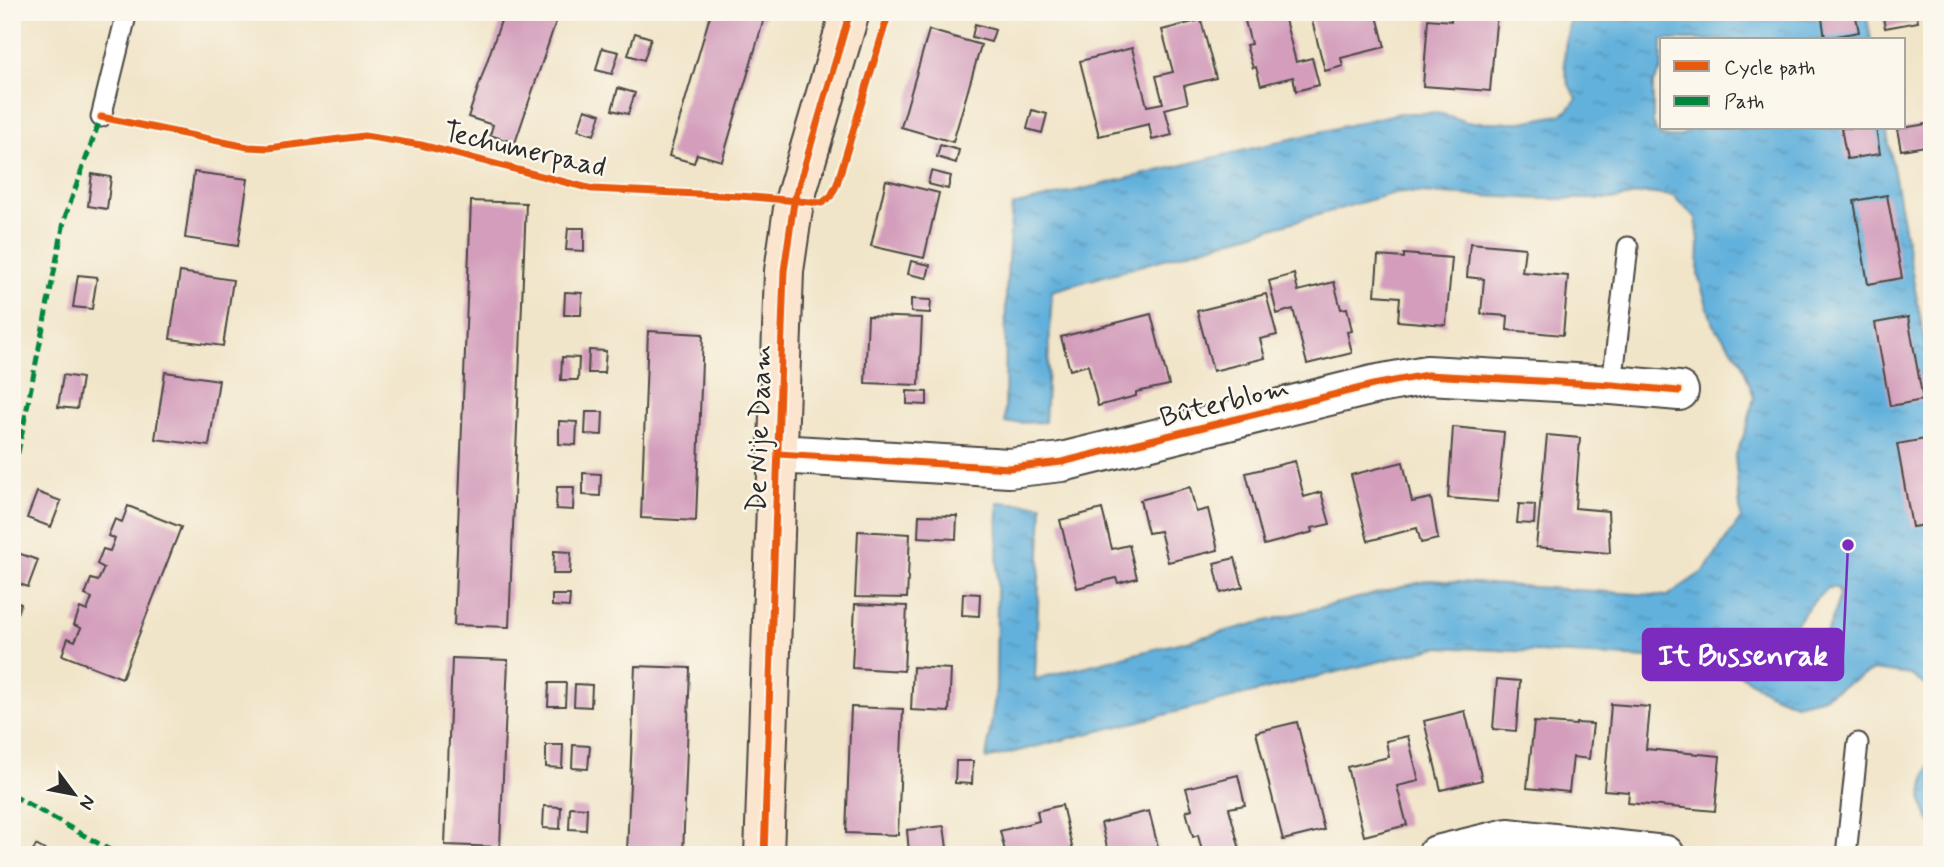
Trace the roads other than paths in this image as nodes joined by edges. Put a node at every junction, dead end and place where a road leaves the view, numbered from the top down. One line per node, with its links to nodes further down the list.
1 (127, 12): 3 (lane)
2 (850, 12): 7 (street, De Nije Daam)
3 (101, 117)
4 (1628, 247): 5 (lane)
5 (1612, 384): 6 (street, Bûterblom); 7 (street, Bûterblom)
6 (1679, 391)
7 (778, 454): 9 (street, De Nije Daam)
8 (1858, 743): 12 (lane)
9 (764, 855)
10 (1437, 855): 11 (street)
11 (1665, 855)
12 (1846, 855)

